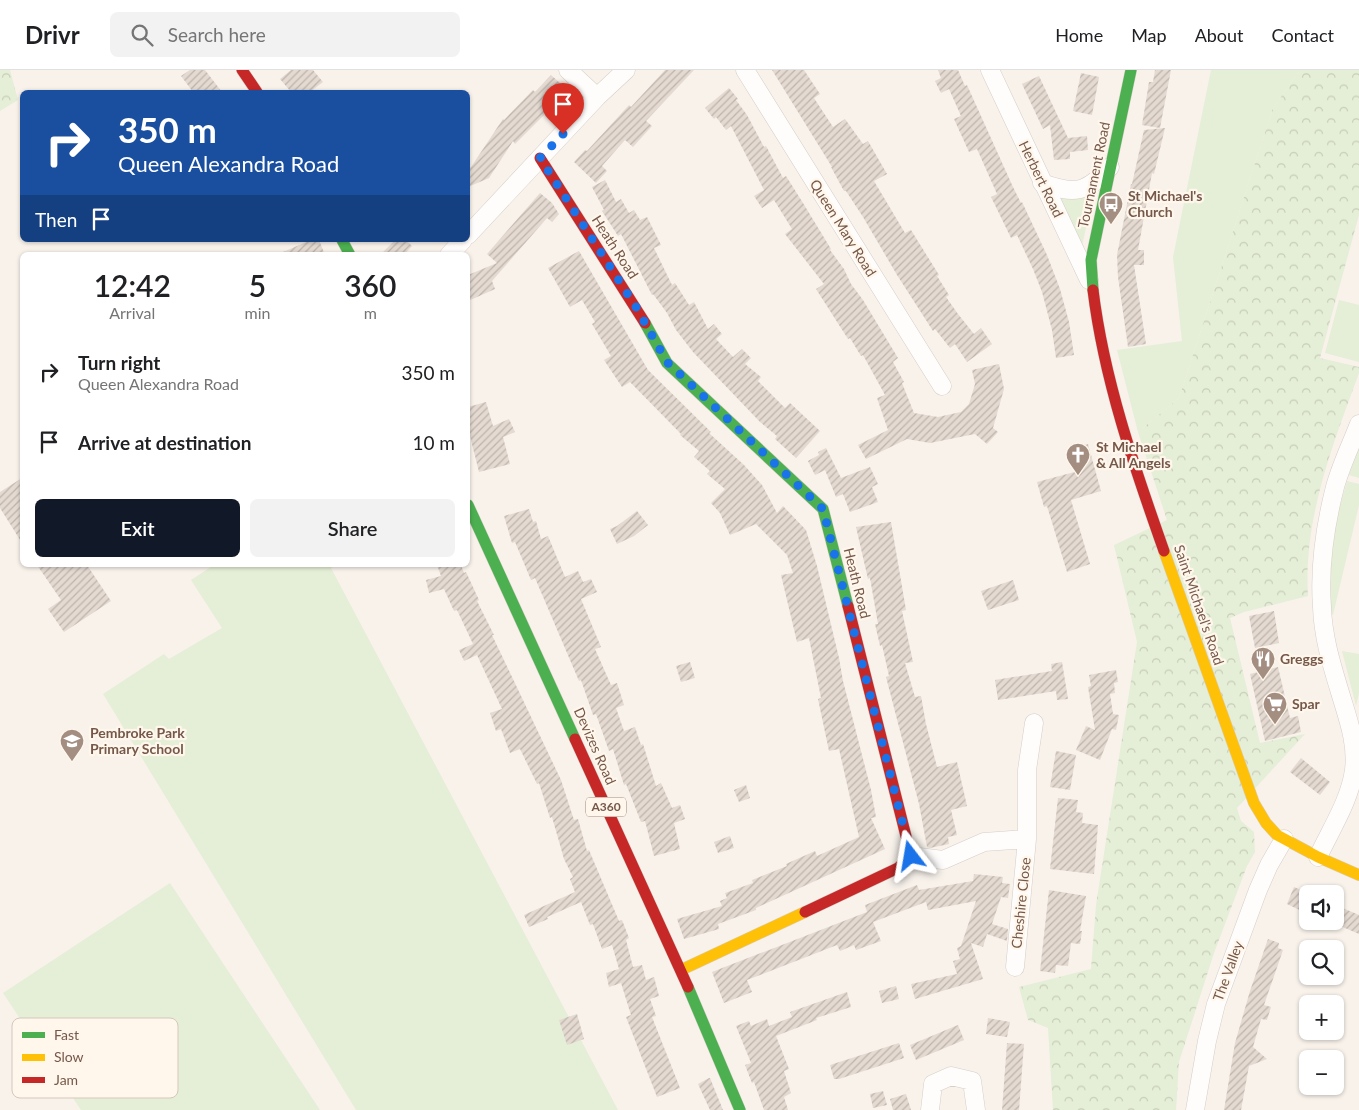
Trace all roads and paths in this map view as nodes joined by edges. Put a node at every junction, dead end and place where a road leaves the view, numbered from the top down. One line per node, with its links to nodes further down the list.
1 (242, 70): 7 (street)
2 (568, 70): 8 (street)
3 (626, 70): 8 (street)
4 (745, 70): 16 (street, Queen Mary Road)
5 (990, 70): 11 (street, Herbert Road)
6 (1131, 70): 10 (street, Tournament Road)
7 (256, 90)
8 (597, 97): 9 (street)
9 (540, 158): 12 (street); 22 (street, Heath Road)
10 (1110, 167): 11 (street); 15 (street, Tournament Road)
11 (1042, 183): 15 (street, Herbert Road)
12 (470, 233)
13 (461, 242): 14 (street)
14 (452, 252)
15 (1092, 287): 21 (street, Saint Michael's Road)
16 (942, 386)
17 (1359, 424): 23 (street)
18 (470, 509): 26 (street, Devizes Road / A360)
19 (1034, 723): 20 (street, Cheshire Close)
20 (1027, 839): 22 (street, Cheshire Close); 25 (street, Cheshire Close)
21 (1284, 839): 23 (street, Saint Michael's Road); 30 (street, The Valley)
22 (911, 856): 26 (street)
23 (1318, 857): 24 (street, Saint Michael's Road)
24 (1359, 875)
25 (1015, 967)
26 (681, 970): 27 (street, Devizes Road / A360)
27 (740, 1110)
28 (930, 1110): 29 (street)
29 (976, 1110)
30 (1195, 1110)

